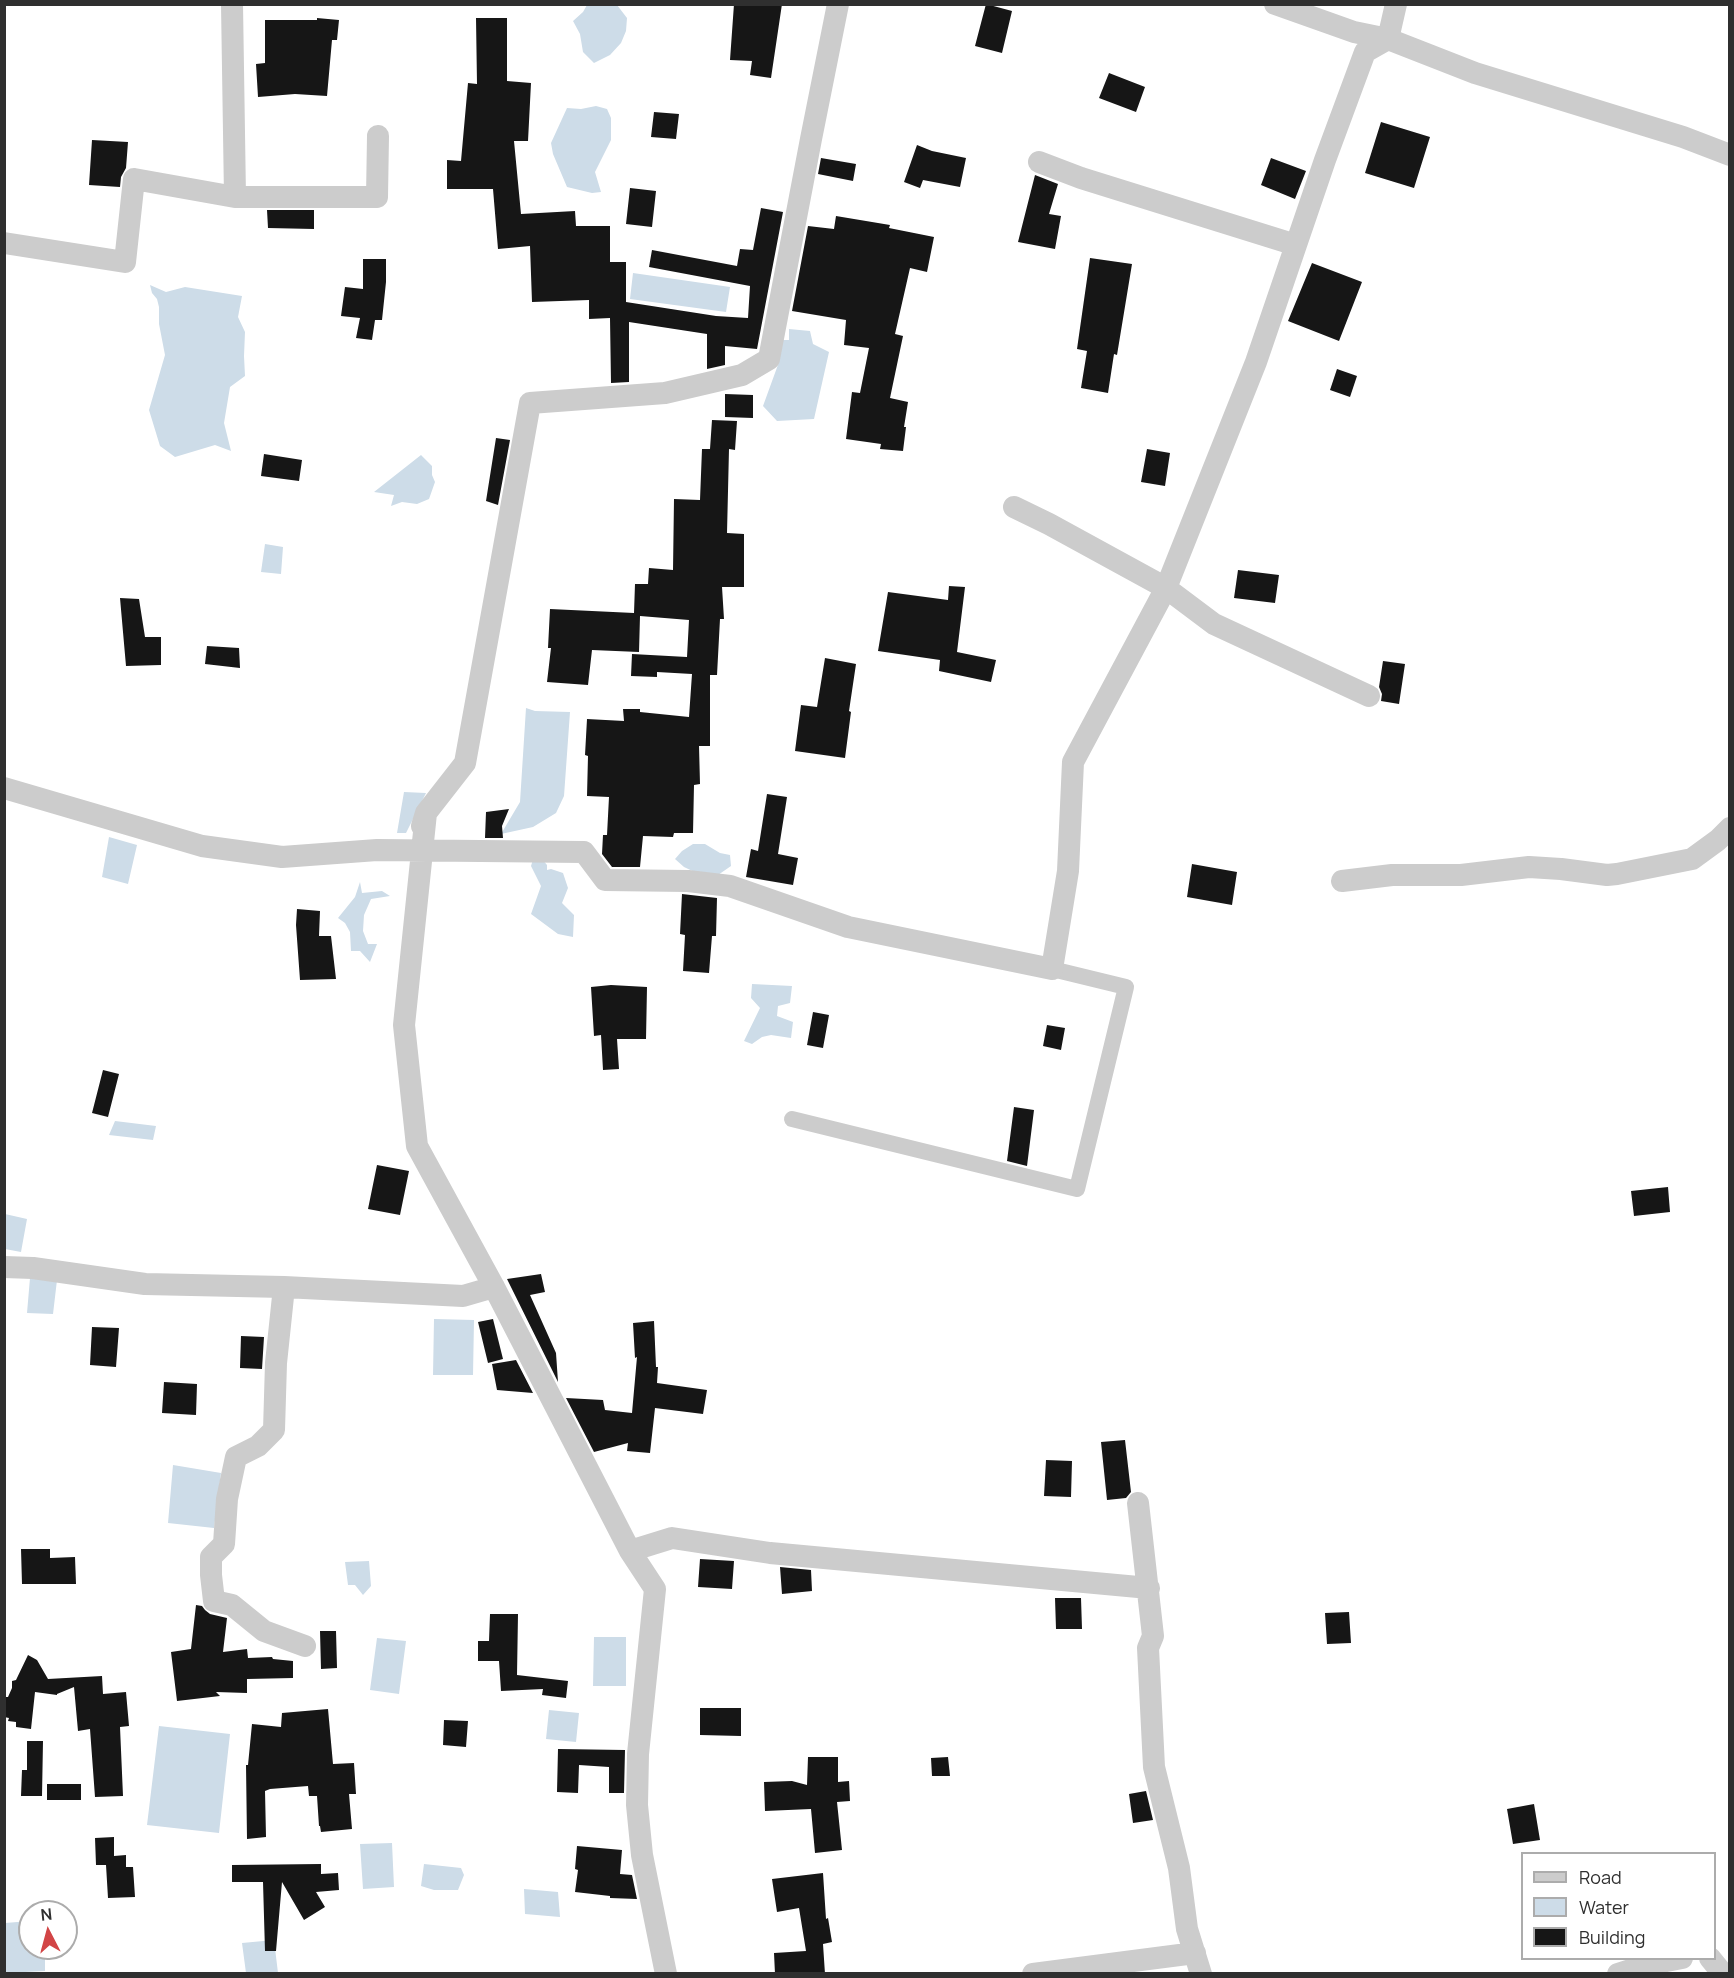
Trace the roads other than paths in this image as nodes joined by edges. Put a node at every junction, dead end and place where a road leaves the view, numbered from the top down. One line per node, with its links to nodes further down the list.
1 (232, 4): 9 (street)
2 (838, 4): 17 (street)
3 (1275, 4): 5 (street)
4 (1396, 4): 5 (street)
5 (1388, 39): 7 (street); 11 (street)
6 (378, 136): 9 (street)
7 (1730, 155)
8 (1039, 162): 11 (street)
9 (235, 197): 10 (street)
10 (4, 243)
11 (1296, 245): 13 (street)
12 (1014, 507): 13 (street)
13 (1166, 588): 14 (street); 19 (street)
14 (1369, 696)
15 (4, 788): 17 (street)
16 (1730, 828): 18 (street)
17 (418, 851): 19 (street); 23 (street)
18 (1342, 881)
19 (1052, 969): 20 (street)
20 (792, 1119)
21 (4, 1267): 22 (street)
22 (284, 1287): 23 (street); 27 (street)
23 (494, 1287): 25 (street)
24 (1138, 1503): 26 (street)
25 (630, 1551): 26 (street); 31 (street)
26 (1149, 1588): 30 (street)
27 (305, 1646)
28 (1676, 1960): 33 (street)
29 (1711, 1960): 34 (street)
30 (1198, 1964): 32 (street)
31 (666, 1974)
32 (1033, 1974)
33 (1618, 1974)
34 (1723, 1974)

